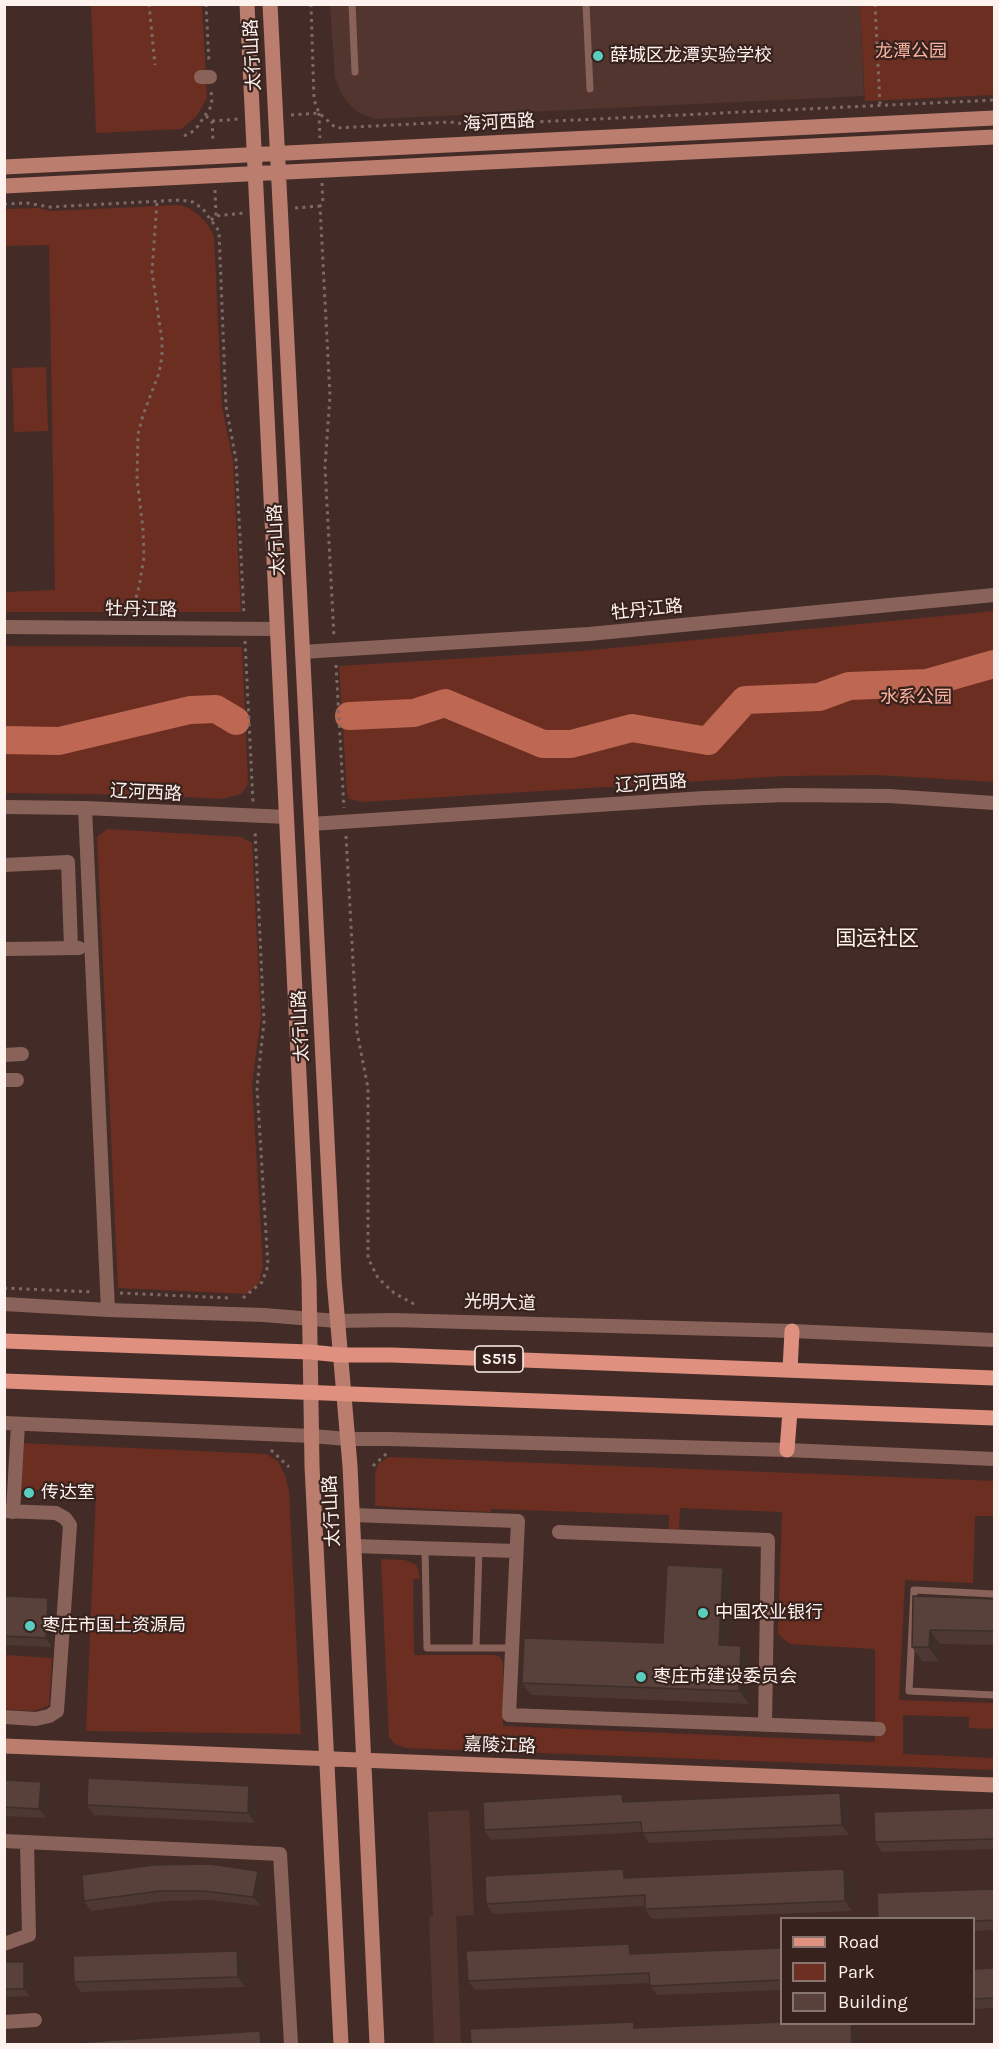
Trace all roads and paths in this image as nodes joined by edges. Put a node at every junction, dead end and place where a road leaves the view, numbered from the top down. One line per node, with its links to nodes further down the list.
1 (149, 4): 9 (path)
2 (206, 4): 14 (path)
3 (247, 4): 20 (main road, 太行山路)
4 (270, 4): 19 (main road, 太行山路)
5 (311, 4): 13 (path)
6 (352, 4): 10 (lane)
7 (586, 4): 11 (lane)
8 (875, 4): 13 (path)
9 (155, 65)
10 (355, 72)
11 (590, 89)
12 (994, 100): 13 (path)
13 (880, 105)
14 (206, 116): 16 (path); 17 (path)
15 (994, 117): 19 (main road, 海河西路)
16 (212, 121)
17 (184, 136)
18 (994, 137): 22 (main road)
19 (278, 153): 20 (main road, 海河西路); 22 (main road, 太行山路)
20 (254, 154): 21 (main road, 海河西路); 23 (main road, 太行山路)
21 (4, 167)
22 (279, 172): 23 (main road); 36 (main road, 太行山路)
23 (255, 174): 24 (main road); 34 (main road, 太行山路)
24 (4, 186)
25 (157, 201): 27 (path); 29 (path); 31 (path)
26 (323, 203): 35 (path)
27 (4, 204)
28 (216, 216): 29 (path)
29 (211, 220): 33 (path)
30 (994, 595): 35 (street, 牡丹江路)
31 (132, 612)
32 (4, 627): 33 (street, 牡丹江路)
33 (245, 629): 34 (street, 牡丹江路); 40 (path)
34 (277, 629): 41 (main road, 太行山路)
35 (335, 650): 36 (street, 牡丹江路); 42 (path)
36 (302, 652): 43 (main road, 太行山路)
37 (994, 803): 42 (street, 辽河西路)
38 (4, 807): 39 (street, 辽河西路)
39 (85, 808): 40 (street, 辽河西路); 46 (street)
40 (254, 816): 41 (street, 辽河西路); 52 (path)
41 (286, 818): 56 (main road, 太行山路)
42 (345, 821): 43 (street, 辽河西路); 53 (path)
43 (311, 824): 57 (main road, 太行山路)
44 (4, 865): 45 (street)
45 (71, 948): 46 (street); 47 (street)
46 (90, 948): 55 (street)
47 (4, 950)
48 (22, 1054): 49 (street)
49 (4, 1055)
50 (4, 1288): 51 (path)
51 (96, 1292)
52 (119, 1293)
53 (394, 1293)
54 (4, 1304): 55 (street, 光明大道 / S515)
55 (108, 1310): 56 (street, 光明大道 / S515)
56 (310, 1318): 57 (street, 光明大道 / S515); 61 (main road, 太行山路)
57 (337, 1321): 58 (street, 光明大道 / S515); 62 (main road, 太行山路)
58 (792, 1331): 59 (street, 光明大道 / S515); 63 (main road)
59 (994, 1340)
60 (4, 1341): 61 (main road, S515)
61 (310, 1352): 62 (main road, S515); 66 (main road, 太行山路)
62 (340, 1355): 63 (main road, S515); 67 (main road, 太行山路)
63 (790, 1370): 64 (main road, S515)
64 (994, 1378)
65 (4, 1381): 66 (main road)
66 (311, 1394): 67 (main road); 71 (main road, 太行山路)
67 (343, 1395): 68 (main road); 72 (main road, 太行山路)
68 (790, 1411): 69 (main road); 74 (main road)
69 (994, 1418)
70 (11, 1424): 71 (street); 79 (street)
71 (312, 1436): 72 (street); 94 (main road, 太行山路)
72 (347, 1439): 74 (street); 80 (main road, 太行山路)
73 (273, 1450): 78 (path)
74 (787, 1450): 76 (street)
75 (388, 1452): 77 (path)
76 (994, 1459)
77 (373, 1466)
78 (289, 1467)
79 (9, 1511): 90 (street)
80 (352, 1515): 82 (main road, 太行山路); 85 (street)
81 (559, 1532): 91 (street)
82 (353, 1546): 83 (street); 95 (main road, 太行山路)
83 (425, 1548): 84 (street); 88 (lane)
84 (479, 1550): 85 (street); 88 (lane)
85 (516, 1551): 87 (street)
86 (994, 1594): 89 (lane)
87 (516, 1643): 88 (lane); 91 (street)
88 (476, 1648)
89 (994, 1695)
90 (4, 1717)
91 (765, 1725): 92 (street)
92 (879, 1729)
93 (4, 1746): 94 (main road, 嘉陵江路)
94 (327, 1758): 95 (main road, 嘉陵江路); 103 (main road, 太行山路)
95 (363, 1760): 96 (main road, 嘉陵江路); 104 (main road, 太行山路)
96 (994, 1785)
97 (4, 1842): 98 (street)
98 (27, 1843): 99 (street); 102 (street)
99 (4, 1944)
100 (35, 2020): 101 (street)
101 (4, 2022)
102 (291, 2044)
103 (340, 2044)
104 (377, 2044)

